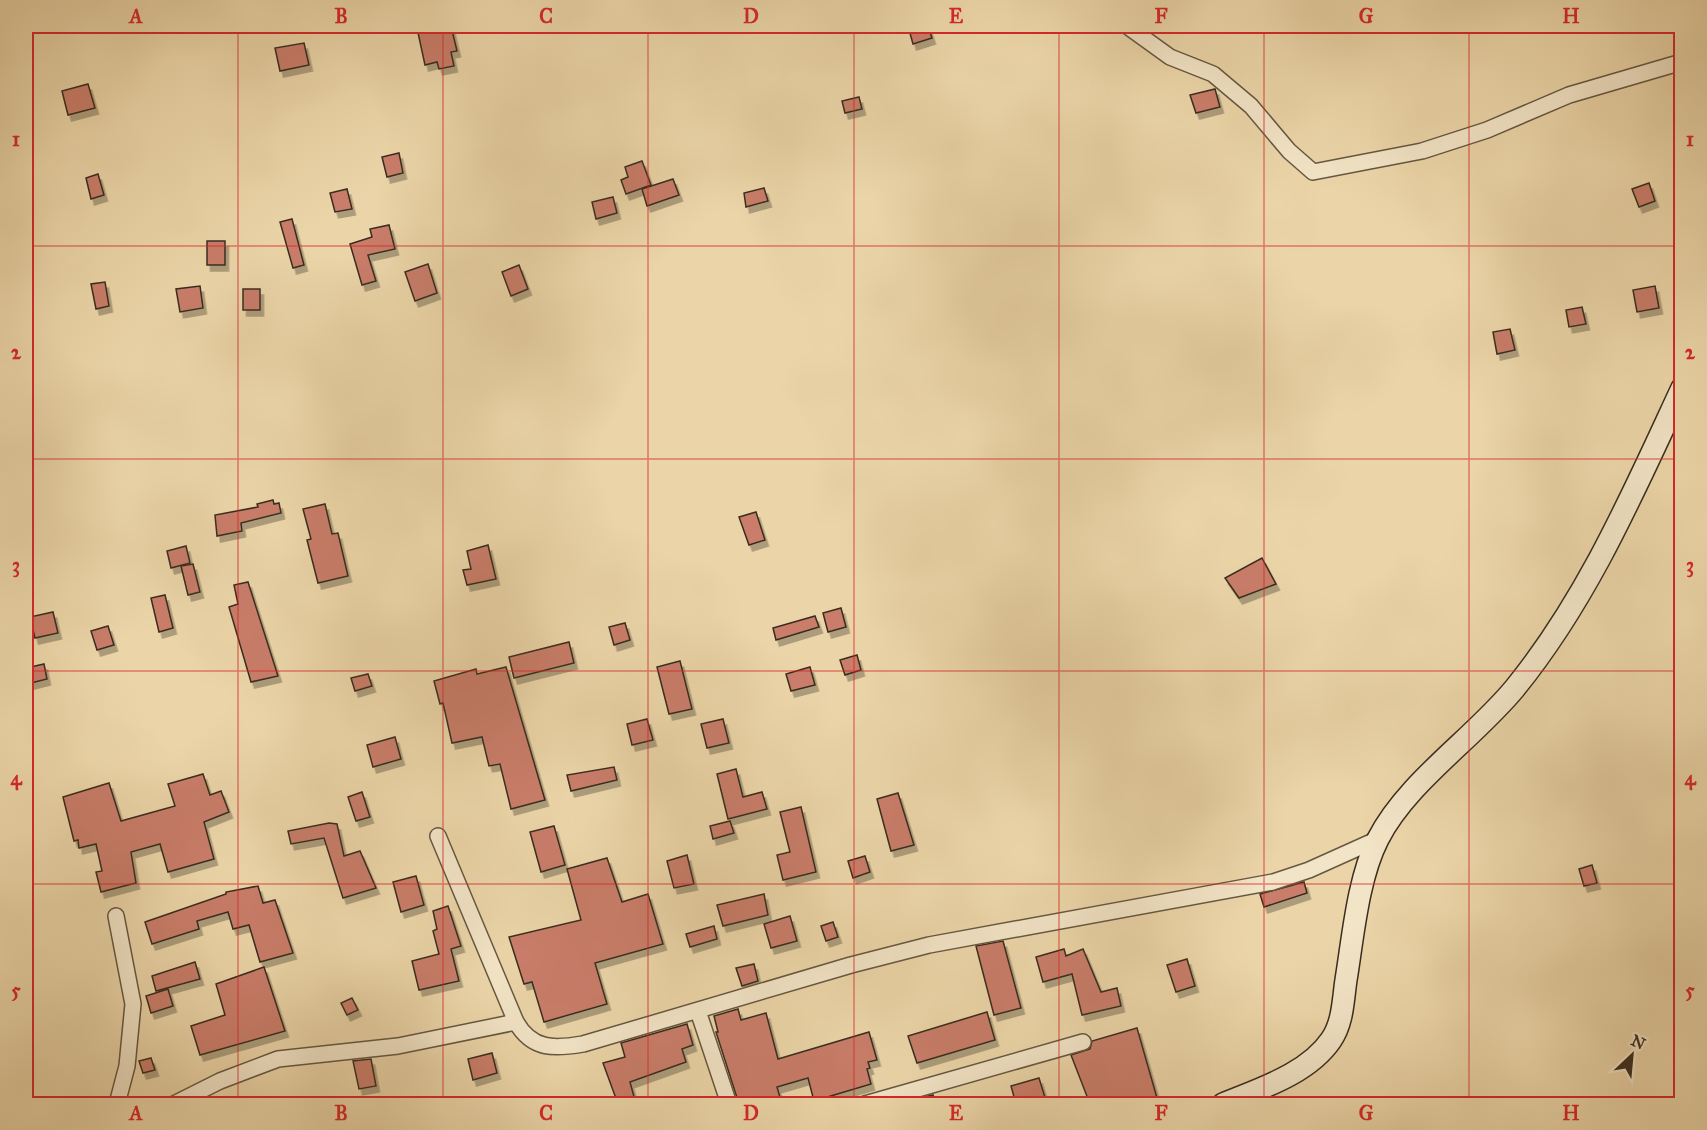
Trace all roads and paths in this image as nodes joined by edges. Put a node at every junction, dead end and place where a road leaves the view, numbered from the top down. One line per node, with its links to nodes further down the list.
1 (1127, 26): 2 (street)
2 (1682, 62)
3 (1682, 388): 5 (street)
4 (438, 836): 8 (street)
5 (1378, 839): 7 (street); 14 (street)
6 (116, 916): 10 (street)
7 (698, 1011): 8 (street); 12 (street)
8 (516, 1022): 11 (street)
9 (1083, 1042): 13 (street)
10 (117, 1104)
11 (174, 1104)
12 (729, 1104)
13 (865, 1104)
14 (1223, 1104)

